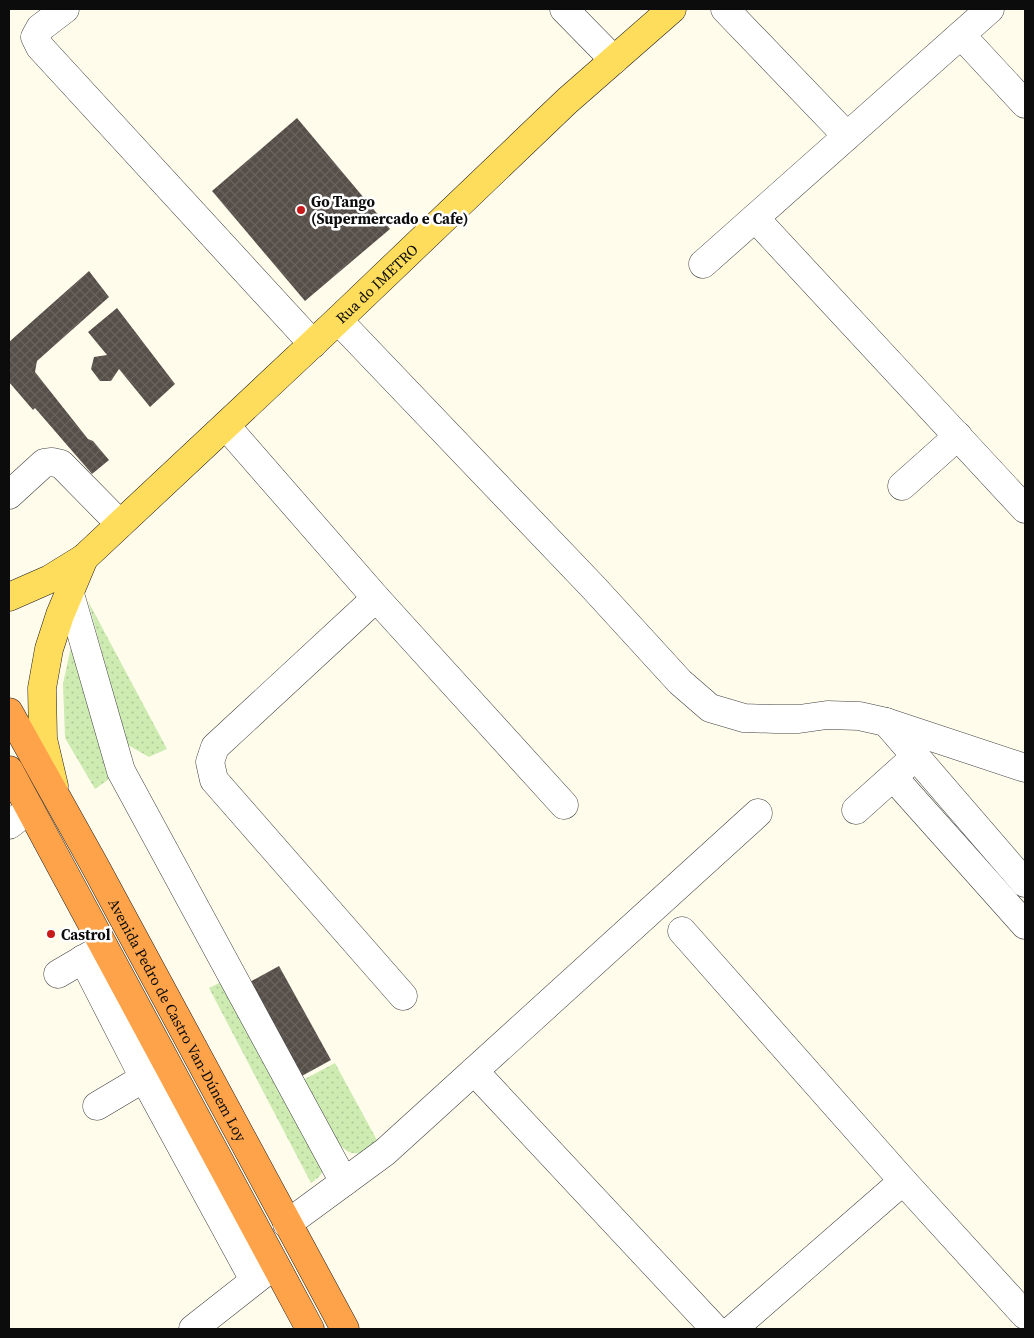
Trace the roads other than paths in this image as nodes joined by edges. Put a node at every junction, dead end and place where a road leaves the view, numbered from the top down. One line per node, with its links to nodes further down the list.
1 (65, 9): 13 (street)
2 (564, 9): 7 (street)
3 (672, 9): 7 (main road, Rua do IMETRO)
4 (725, 9): 9 (street)
5 (990, 9): 6 (street)
6 (961, 35): 8 (street); 9 (street)
7 (614, 60): 12 (main road, Rua do IMETRO)
8 (1025, 104)
9 (847, 136): 10 (street)
10 (755, 218): 11 (street); 15 (street)
11 (703, 264)
12 (338, 320): 13 (main road, Rua do IMETRO); 25 (street)
13 (312, 344): 14 (main road, Rua do IMETRO)
14 (226, 426): 19 (main road, Rua do IMETRO); 23 (street)
15 (958, 436): 16 (street); 18 (street)
16 (902, 486)
17 (9, 495): 19 (street)
18 (1025, 509)
19 (113, 531): 20 (main road, Rua do IMETRO)
20 (84, 558): 21 (main road); 22 (main road, Rua do IMETRO)
21 (70, 594): 30 (main road); 45 (street)
22 (9, 597)
23 (376, 598): 31 (street); 40 (street)
24 (9, 712): 30 (highway, Avenida Pedro de Castro Van-Dúnem Loy)
25 (886, 722): 26 (street); 27 (street)
26 (916, 756): 29 (street); 35 (street)
27 (1025, 768)
28 (9, 770): 34 (highway, Avenida Pedro de Castro Van-Dúnem Loy)
29 (893, 777): 32 (street); 36 (street)
30 (58, 801): 46 (highway, Avenida Pedro de Castro Van-Dúnem Loy)
31 (564, 805)
32 (856, 810)
33 (758, 812): 41 (street)
34 (19, 817): 38 (highway, Avenida Pedro de Castro Van-Dúnem Loy)
35 (1025, 883)
36 (1025, 926)
37 (682, 931): 44 (street)
38 (94, 953): 39 (street); 42 (street); 47 (highway, Avenida Pedro de Castro Van-Dúnem Loy)
39 (58, 974)
40 (403, 996)
41 (474, 1071): 45 (street); 52 (street)
42 (144, 1078): 43 (street); 47 (street)
43 (97, 1106)
44 (903, 1181): 48 (street); 53 (street)
45 (344, 1182): 46 (street)
46 (287, 1224): 51 (highway, Avenida Pedro de Castro Van-Dúnem Loy)
47 (265, 1272): 49 (street); 50 (highway, Avenida Pedro de Castro Van-Dúnem Loy)
48 (1025, 1315)
49 (192, 1329)
50 (310, 1329)
51 (345, 1329)
52 (715, 1329)
53 (733, 1329)

